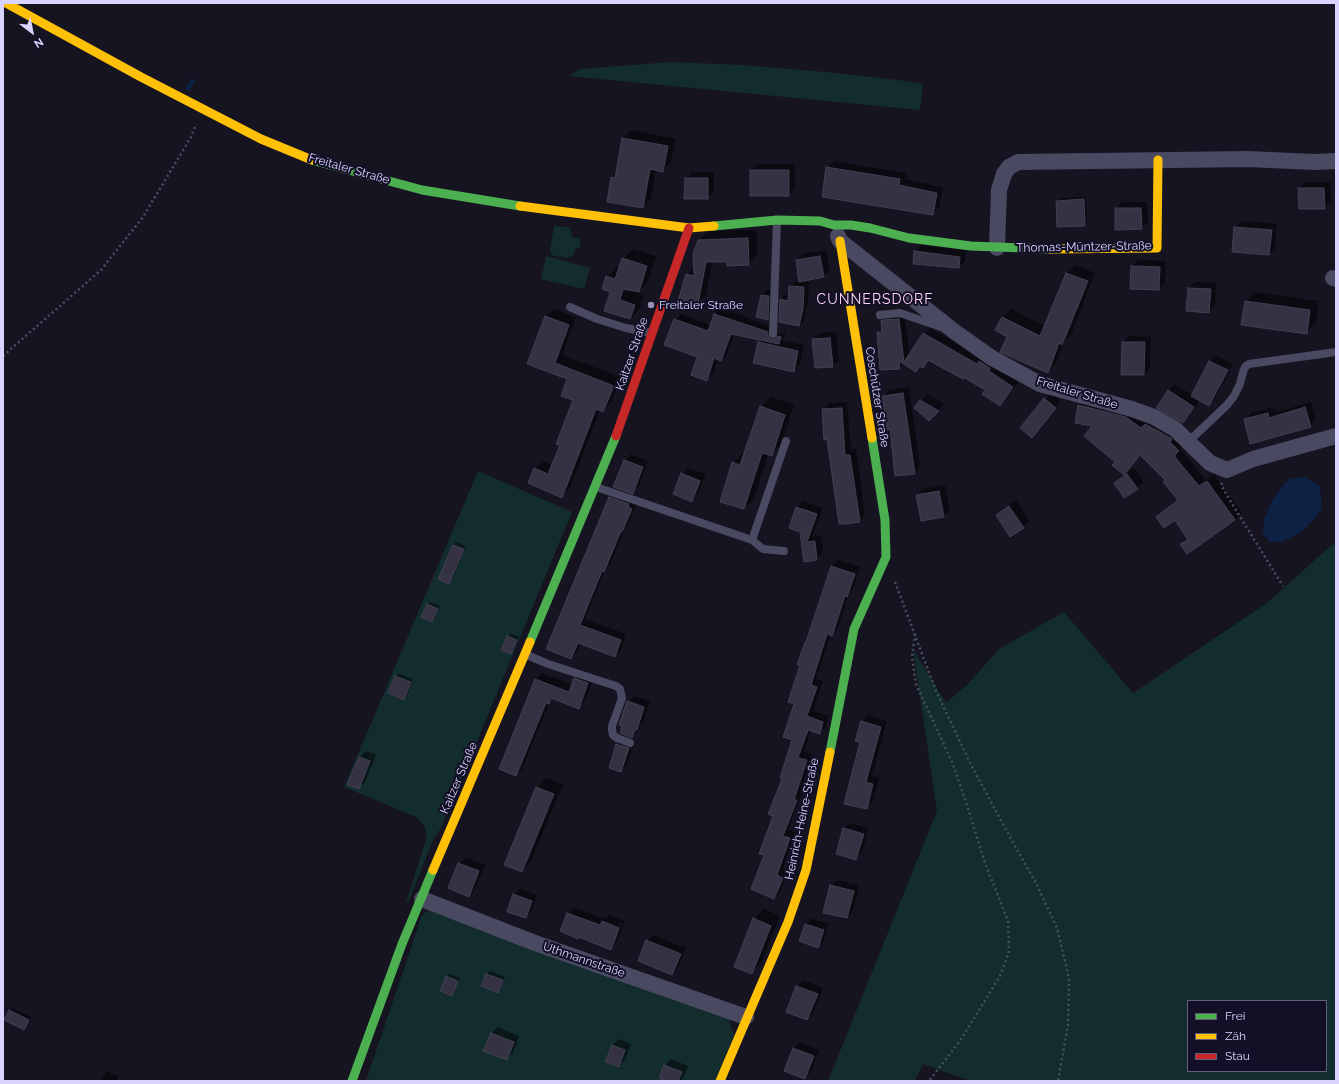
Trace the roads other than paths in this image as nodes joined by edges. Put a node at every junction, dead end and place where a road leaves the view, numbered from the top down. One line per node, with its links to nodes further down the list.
1 (6, 3): 6 (street, Freitaler Straße)
2 (1158, 160): 3 (street); 8 (street); 8 (street, Thomas-Müntzer-Straße)
3 (1336, 161)
4 (777, 220): 5 (street, Freitaler Straße); 6 (street, Freitaler Straße); 13 (lane)
5 (834, 225): 7 (street); 8 (street, Thomas-Müntzer-Straße)
6 (689, 228): 12 (street, Kaitzer Straße)
7 (840, 241): 11 (street, Freitaler Straße); 21 (street, Coschützer Straße)
8 (997, 248)
9 (570, 308): 12 (lane)
10 (880, 315): 11 (lane)
11 (955, 332): 17 (street, Freitaler Straße)
12 (652, 333): 18 (street, Kaitzer Straße)
13 (773, 334)
14 (1336, 352): 17 (lane)
15 (1336, 436): 17 (street, Freitaler Straße)
16 (786, 441): 19 (lane)
17 (1189, 441)
18 (595, 487): 19 (lane); 22 (street, Kaitzer Straße)
19 (752, 540): 20 (lane)
20 (784, 551)
21 (886, 557): 25 (street, Heinrich-Heine-Straße)
22 (524, 654): 23 (lane); 24 (street, Kaitzer Straße)
23 (630, 743)
24 (422, 900): 25 (street, Uthmannstraße); 26 (street, Kaitzer Straße)
25 (746, 1017): 27 (street, Heinrich-Heine-Straße)
26 (352, 1081)
27 (720, 1081)

